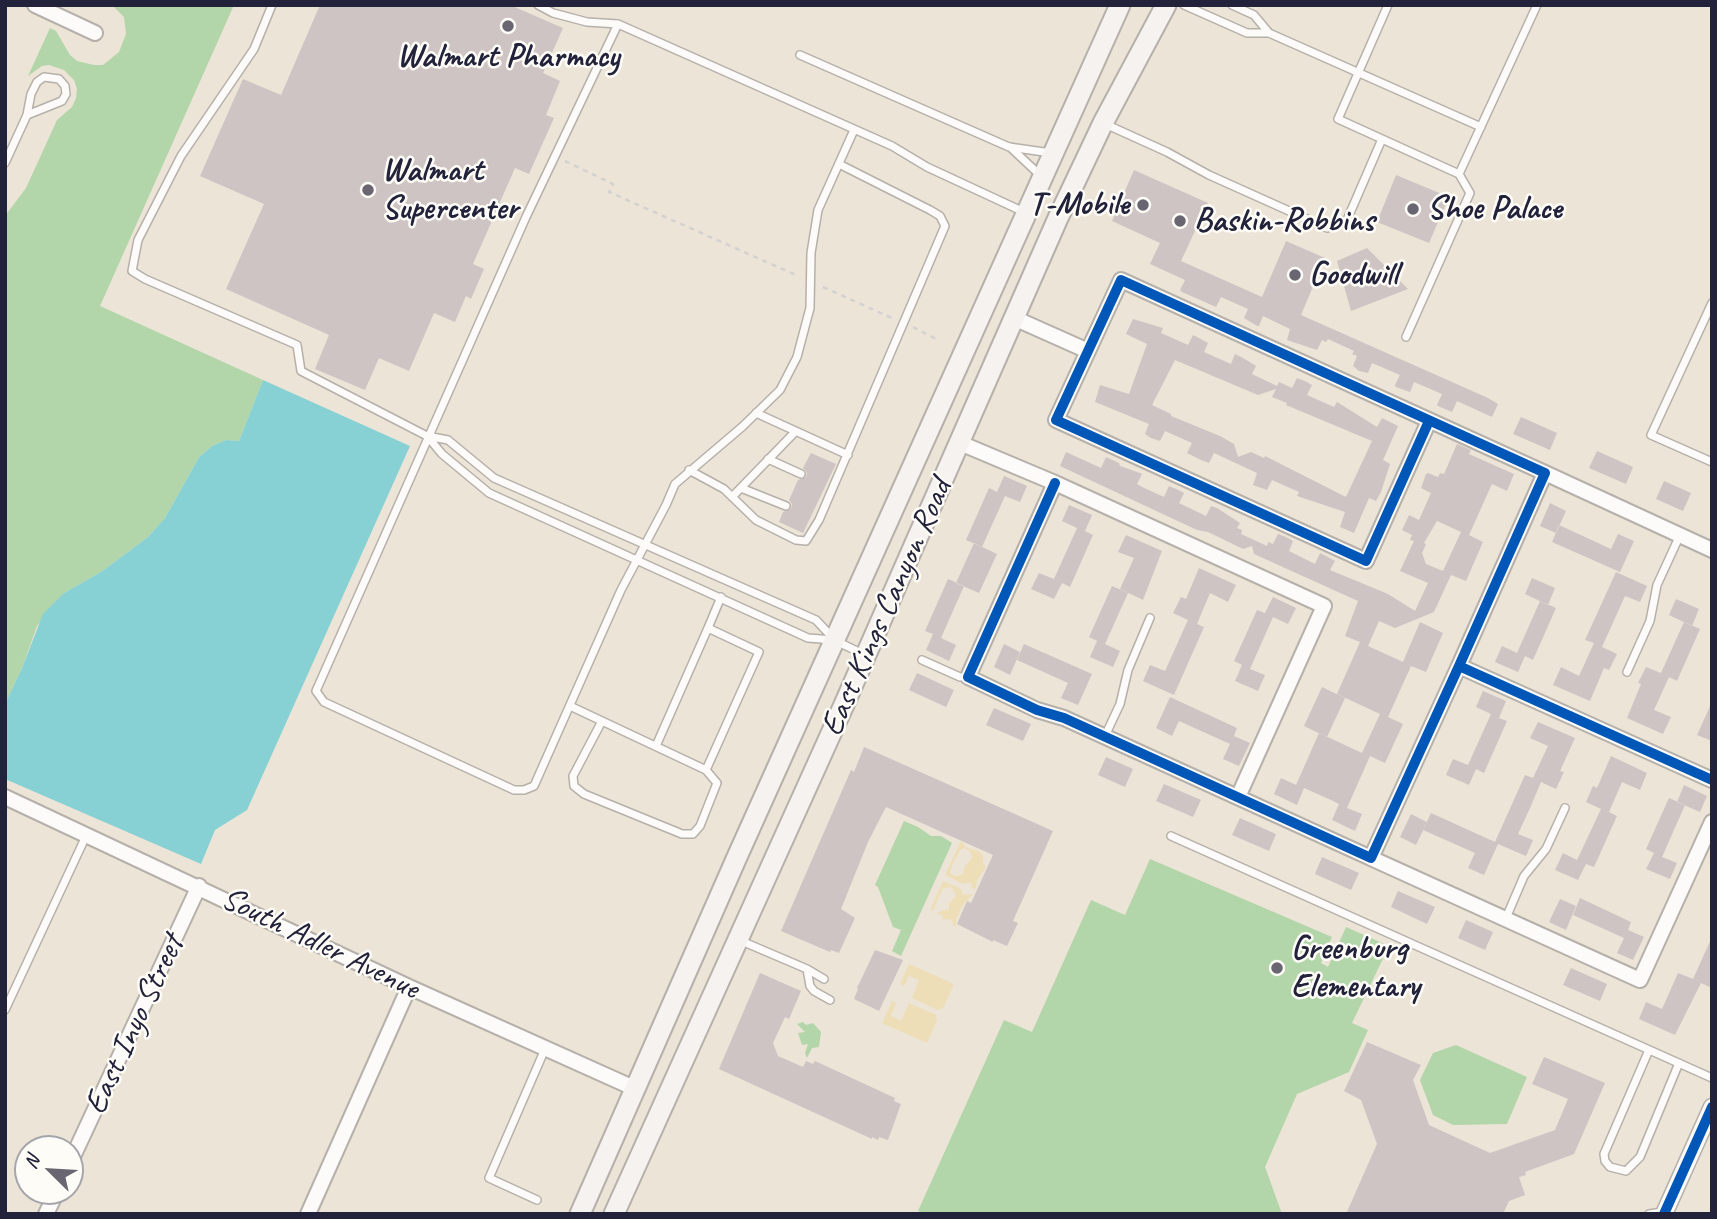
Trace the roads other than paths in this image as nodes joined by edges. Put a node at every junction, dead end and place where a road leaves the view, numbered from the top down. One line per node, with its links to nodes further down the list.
1 (35, 5): 11 (street)
2 (272, 5): 34 (lane)
3 (538, 5): 10 (lane)
4 (1120, 5): 21 (main road, East Kings Canyon Road)
5 (1166, 5): 16 (main road, East Kings Canyon Road)
6 (1184, 5): 12 (lane)
7 (1232, 5): 12 (lane)
8 (1388, 5): 14 (lane)
9 (1537, 5): 17 (lane)
10 (618, 24): 18 (lane); 34 (lane)
11 (94, 33)
12 (1269, 33): 14 (lane)
13 (800, 55): 20 (lane)
14 (1358, 72): 17 (lane); 19 (lane)
15 (27, 115): 15 (lane); 22 (lane)
16 (1103, 123): 19 (lane); 28 (main road, East Kings Canyon Road)
17 (1481, 127): 24 (lane)
18 (854, 130): 23 (lane); 26 (lane)
19 (1382, 139): 24 (lane)
20 (1009, 146): 21 (lane); 25 (lane)
21 (1055, 153): 25 (main road, East Kings Canyon Road)
22 (5, 163)
23 (839, 163): 31 (lane); 36 (lane)
24 (1459, 174): 29 (lane)
25 (1044, 178): 26 (main road, East Kings Canyon Road)
26 (1028, 214): 53 (main road, East Kings Canyon Road)
27 (1712, 303): 38 (lane)
28 (1014, 318): 30 (street); 35 (main road, East Kings Canyon Road)
29 (1406, 337)
30 (1088, 351): 32 (street); 32 (street)
31 (756, 413): 33 (lane); 39 (lane)
32 (1429, 421): 40 (street)
33 (794, 432): 36 (lane); 37 (lane)
34 (427, 436): 47 (lane); 49 (lane); 59 (lane)
35 (960, 443): 42 (street); 54 (main road, East Kings Canyon Road)
36 (848, 455): 44 (lane)
37 (768, 459): 41 (lane); 43 (lane)
38 (1712, 462)
39 (689, 470): 44 (lane); 47 (lane)
40 (1545, 473): 46 (street); 56 (street)
41 (801, 474)
42 (1055, 483): 58 (street); 66 (street)
43 (741, 488): 44 (lane); 45 (lane)
44 (732, 497)
45 (786, 506)
46 (1680, 535): 48 (street); 57 (lane)
47 (644, 544): 49 (lane); 53 (lane)
48 (1712, 550)
49 (636, 559): 50 (lane); 59 (lane)
50 (721, 597): 52 (lane); 53 (lane)
51 (1150, 618): 61 (lane)
52 (708, 628): 62 (lane); 63 (lane)
53 (834, 640): 54 (lane); 84 (main road, East Kings Canyon Road)
54 (866, 655): 74 (main road, East Kings Canyon Road)
55 (922, 660): 58 (lane)
56 (1458, 666): 64 (street); 71 (street)
57 (1627, 672)
58 (968, 677): 61 (street)
59 (570, 706): 60 (lane)
60 (603, 721): 62 (lane); 63 (lane)
61 (1105, 736): 66 (street)
62 (656, 746): 63 (lane)
63 (706, 770)
64 (1712, 780)
65 (5, 797): 69 (street, South Adler Avenue)
66 (1238, 797): 71 (street)
67 (1565, 808): 73 (lane)
68 (1712, 822): 73 (street)
69 (87, 834): 72 (street, South Adler Avenue); 79 (lane)
70 (1171, 836): 81 (lane)
71 (1371, 858): 73 (street)
72 (200, 886): 77 (street, South Adler Avenue); 86 (street, East Inyo Street)
73 (1506, 918)
74 (738, 939): 75 (lane); 91 (main road, East Kings Canyon Road)
75 (807, 969): 76 (lane); 78 (lane)
76 (824, 979)
77 (410, 987): 80 (street, South Adler Avenue); 89 (street)
78 (830, 1000)
79 (5, 1010)
80 (545, 1049): 84 (street, South Adler Avenue); 87 (lane)
81 (1649, 1050): 82 (lane); 82 (lane)
82 (1679, 1063): 83 (lane)
83 (1712, 1078)
84 (636, 1089): 90 (main road, East Kings Canyon Road)
85 (1712, 1107): 88 (street)
86 (83, 1135)
87 (537, 1200)
88 (1659, 1213)
89 (308, 1214)
90 (580, 1214)
91 (614, 1214)

